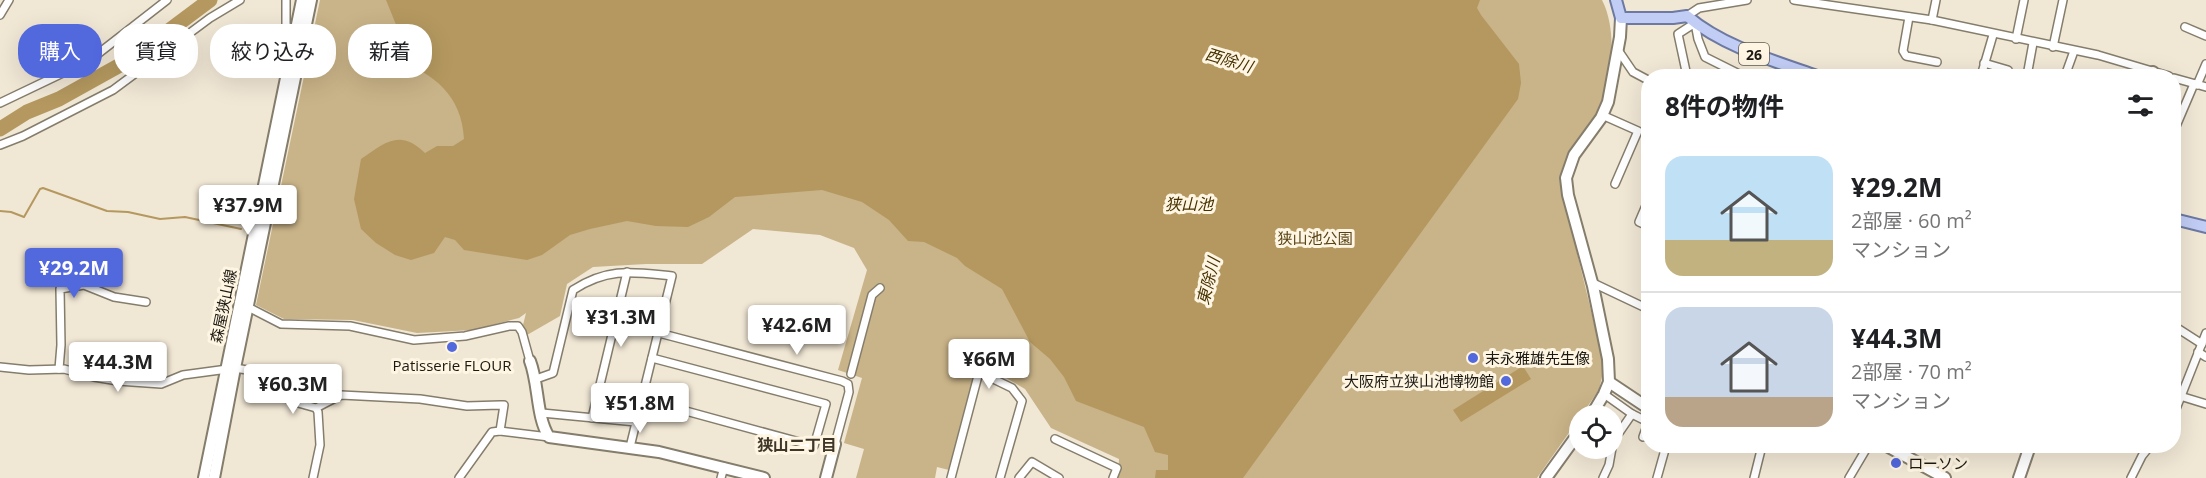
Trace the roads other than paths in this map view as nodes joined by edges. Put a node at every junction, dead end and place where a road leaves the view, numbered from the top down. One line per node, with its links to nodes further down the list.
1 (9, 0): 13 (street)
2 (167, 0): 44 (street)
3 (240, 0): 47 (street)
4 (286, 0): 18 (street)
5 (302, 0): 19 (main road, 森屋狭山線)
6 (311, 0): 56 (main road, 森屋狭山線)
7 (1616, 0): 15 (main road)
8 (1747, 0): 16 (street)
9 (1794, 0): 14 (street)
10 (1936, 0): 17 (street)
11 (2024, 0): 23 (street)
12 (2063, 0): 25 (street)
13 (0, 15)
14 (1909, 17): 17 (street); 28 (street)
15 (1621, 18): 16 (main road); 26 (main road)
16 (1691, 19): 31 (street); 32 (street); 33 (main road, 26)
17 (1932, 20): 21 (street)
18 (286, 24)
19 (297, 24)
20 (2185, 27): 22 (street)
21 (1993, 35): 23 (street); 29 (street)
22 (2206, 36)
23 (2016, 39): 24 (street)
24 (2033, 43): 25 (street); 36 (street)
25 (2053, 46): 27 (street)
26 (1618, 50): 39 (street); 45 (main road)
27 (2074, 51): 37 (street); 38 (street)
28 (1937, 62)
29 (1984, 63): 34 (street); 35 (street)
30 (2206, 64): 42 (street)
31 (1686, 69)
32 (1729, 69)
33 (1785, 69)
34 (1983, 69)
35 (2008, 69)
36 (2028, 69)
37 (2068, 69)
38 (2135, 69)
39 (1641, 76)
40 (287, 78): 66 (main road, 森屋狭山線)
41 (2181, 80): 42 (street)
42 (2195, 84): 43 (street); 46 (street)
43 (2206, 87)
44 (0, 103)
45 (1602, 115): 48 (street); 52 (main road)
46 (2181, 116)
47 (0, 145)
48 (1615, 184)
49 (2181, 221): 50 (main road)
50 (2206, 227)
51 (627, 272): 58 (street); 69 (street); 81 (street)
52 (1591, 282): 55 (street); 70 (main road)
53 (880, 288): 68 (street)
54 (146, 302): 67 (street)
55 (1641, 306)
56 (248, 307): 64 (street); 66 (main road, 森屋狭山線)
57 (2181, 330): 60 (street)
58 (659, 333): 63 (street); 88 (street)
59 (2206, 333): 60 (street)
60 (2202, 344): 61 (street)
61 (2198, 352): 62 (street); 72 (street)
62 (2206, 357)
63 (652, 358): 74 (street); 74 (street)
64 (530, 361): 69 (main road)
65 (0, 368): 67 (street)
66 (230, 368): 67 (street); 78 (street); 99 (main road, 森屋狭山線); 100 (main road, 森屋狭山線)
67 (59, 369)
68 (850, 374)
69 (536, 379): 79 (main road)
70 (1609, 382): 71 (main road); 75 (main road)
71 (1604, 394): 77 (main road); 80 (street)
72 (2181, 394)
73 (2181, 396): 76 (street)
74 (642, 399): 83 (street)
75 (1641, 403)
76 (2206, 404)
77 (1598, 405)
78 (316, 408): 85 (street); 101 (street)
79 (542, 413): 81 (street); 86 (main road)
80 (1632, 414): 82 (street); 84 (street)
81 (592, 418): 83 (street)
82 (1641, 419)
83 (636, 422): 90 (street)
84 (1623, 427)
85 (500, 431): 86 (street); 102 (street)
86 (549, 437): 90 (main road)
87 (1055, 439): 109 (street)
88 (835, 444): 104 (main road)
89 (1569, 446): 110 (main road)
90 (630, 447): 98 (main road)
91 (1664, 453): 112 (street)
92 (1759, 453): 113 (street)
93 (1864, 453): 114 (street)
94 (1900, 453): 115 (main road)
95 (2028, 453): 116 (main road)
96 (2144, 453): 117 (street)
97 (1610, 459): 111 (street)
98 (723, 473): 103 (main road)
99 (204, 478)
100 (214, 478)
101 (313, 478)
102 (459, 478)
103 (764, 478)
104 (826, 478)
105 (951, 478): 106 (street)
106 (1000, 478)
107 (1019, 478): 108 (street)
108 (1059, 478)
109 (1113, 478)
110 (1546, 478)
111 (1603, 478)
112 (1657, 478)
113 (1754, 478)
114 (1849, 478)
115 (1945, 478)
116 (2019, 478)
117 (2131, 478)

